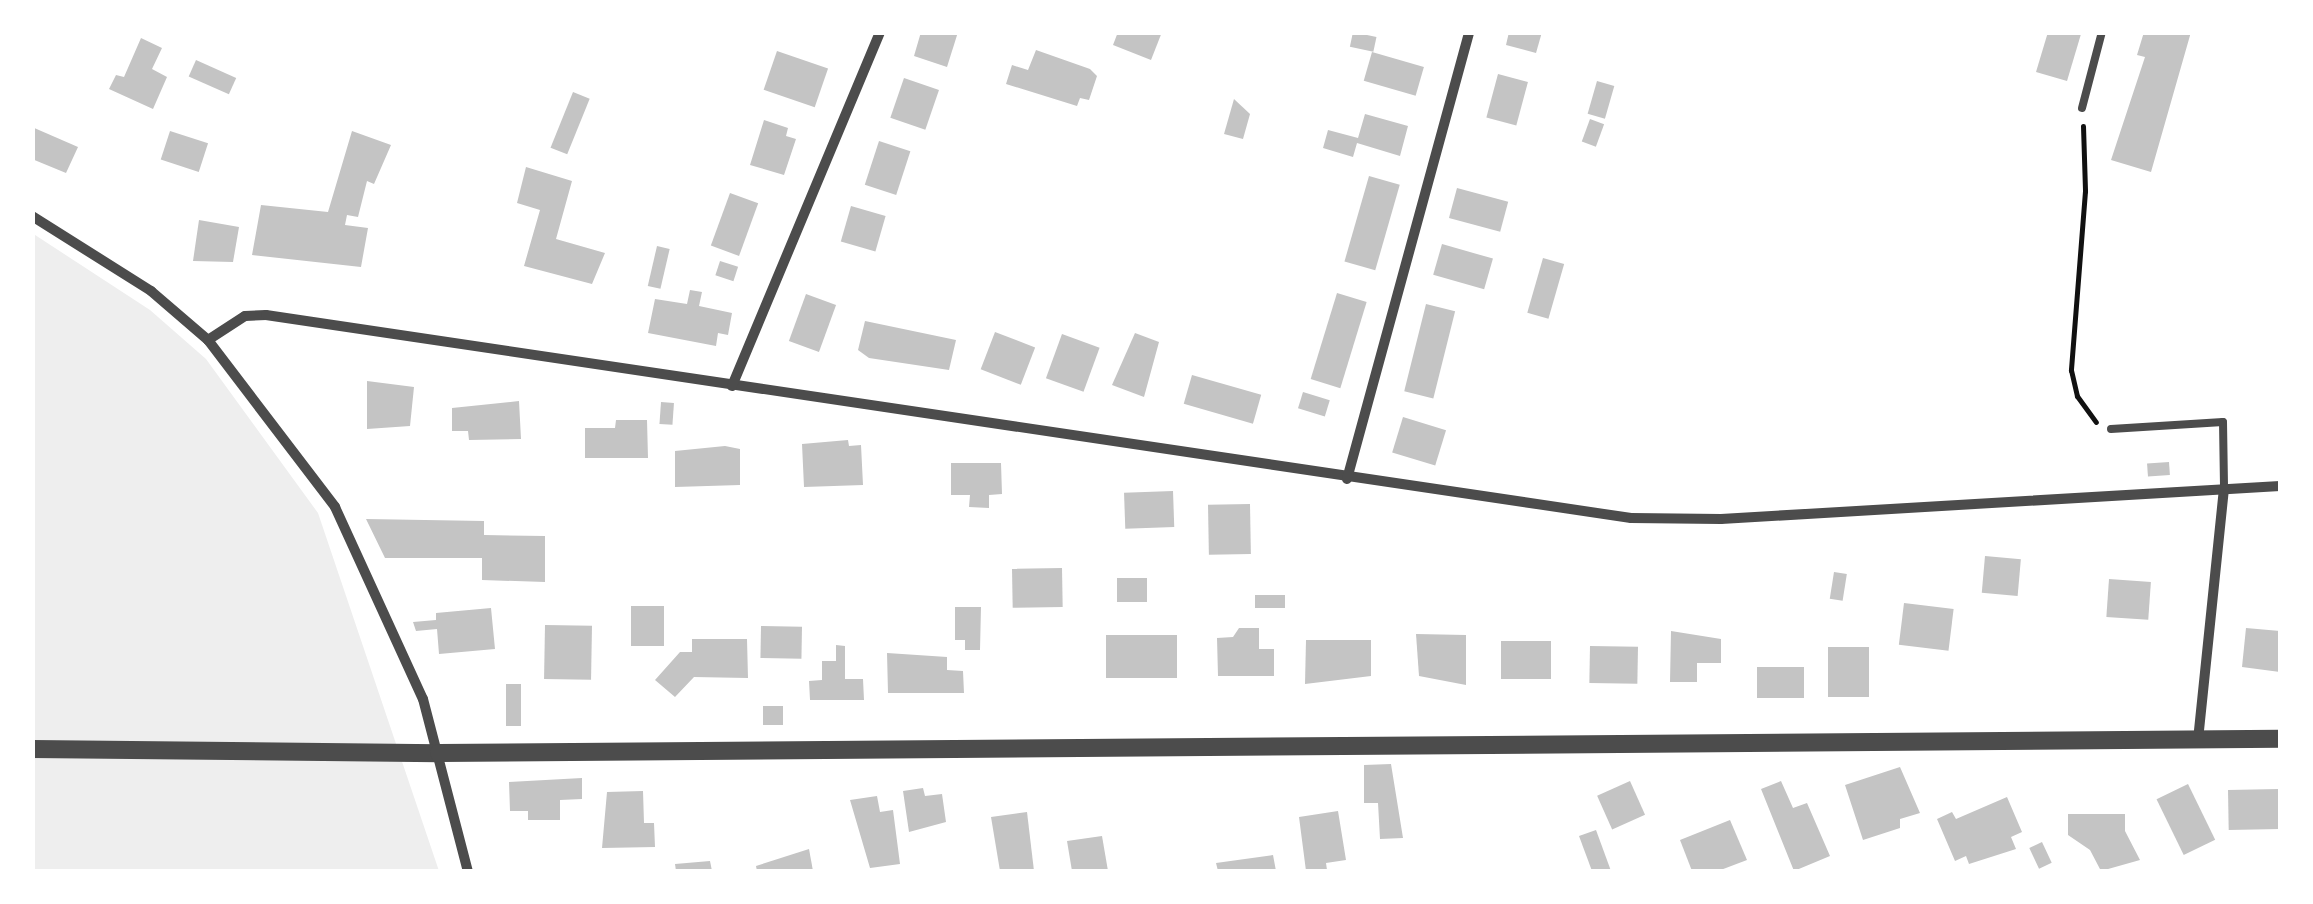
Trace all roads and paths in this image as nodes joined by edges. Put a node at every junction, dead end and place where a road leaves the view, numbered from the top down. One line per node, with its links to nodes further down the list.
1 (880, 32): 7 (street)
2 (1469, 32): 9 (street)
3 (2102, 32): 4 (lane)
4 (2082, 108): 8 (path)
5 (32, 216): 6 (street)
6 (208, 340): 7 (street); 15 (street)
7 (732, 386): 9 (street)
8 (2111, 429): 11 (lane)
9 (1347, 479): 11 (street)
10 (2280, 486): 11 (street)
11 (2224, 488): 13 (street)
12 (2280, 739): 13 (street)
13 (2198, 741): 15 (street)
14 (32, 749): 15 (street)
15 (439, 753): 16 (street)
16 (468, 872)

